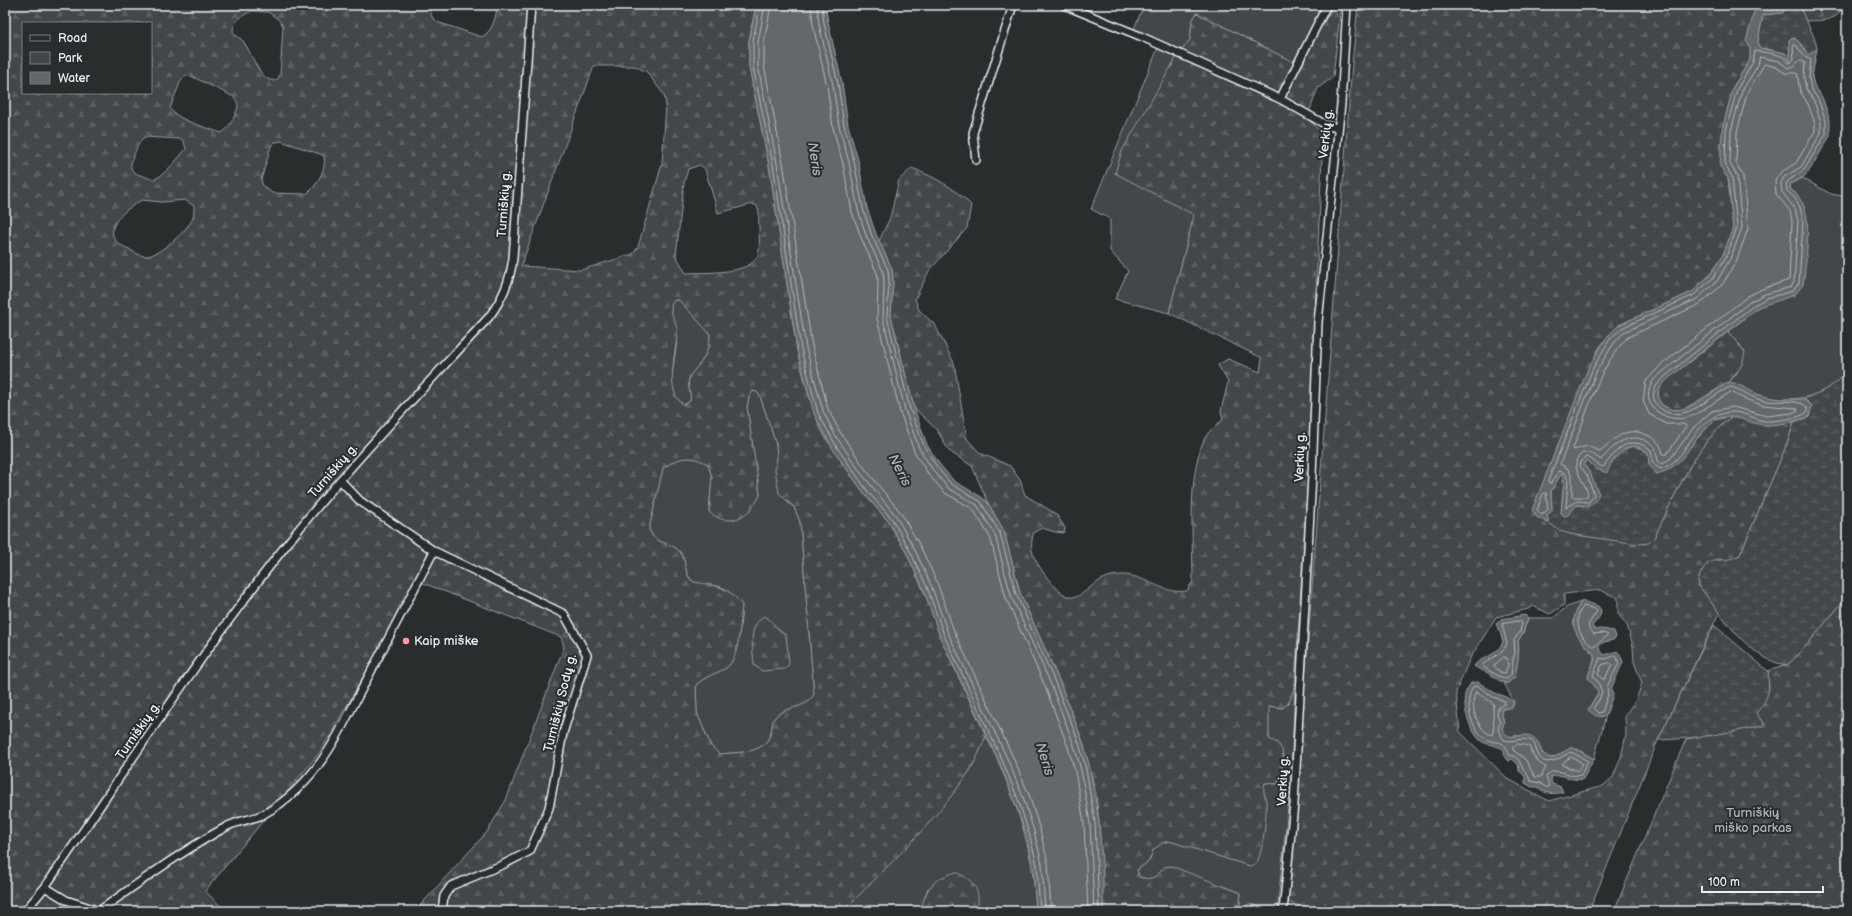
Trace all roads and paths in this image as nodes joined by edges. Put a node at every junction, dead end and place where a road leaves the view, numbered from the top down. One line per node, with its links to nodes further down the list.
1 (531, 5): 9 (street, Turniškių g.)
2 (1013, 5): 8 (street)
3 (1064, 5): 6 (street)
4 (1327, 5): 6 (street)
5 (1348, 5): 7 (street, Verkių g.)
6 (1280, 99): 7 (street)
7 (1338, 128): 17 (street, Verkių g.)
8 (976, 160)
9 (340, 480): 10 (street, Turniškių Sodų g.); 11 (street, Turniškių g.)
10 (434, 551): 15 (street); 16 (street, Turniškių Sodų g.)
11 (45, 887): 12 (street, Turniškių g.); 15 (street)
12 (31, 904): 13 (street, Turniškių g.); 14 (street)
13 (25, 911)
14 (38, 911)
15 (99, 911)
16 (442, 911)
17 (1283, 911)

